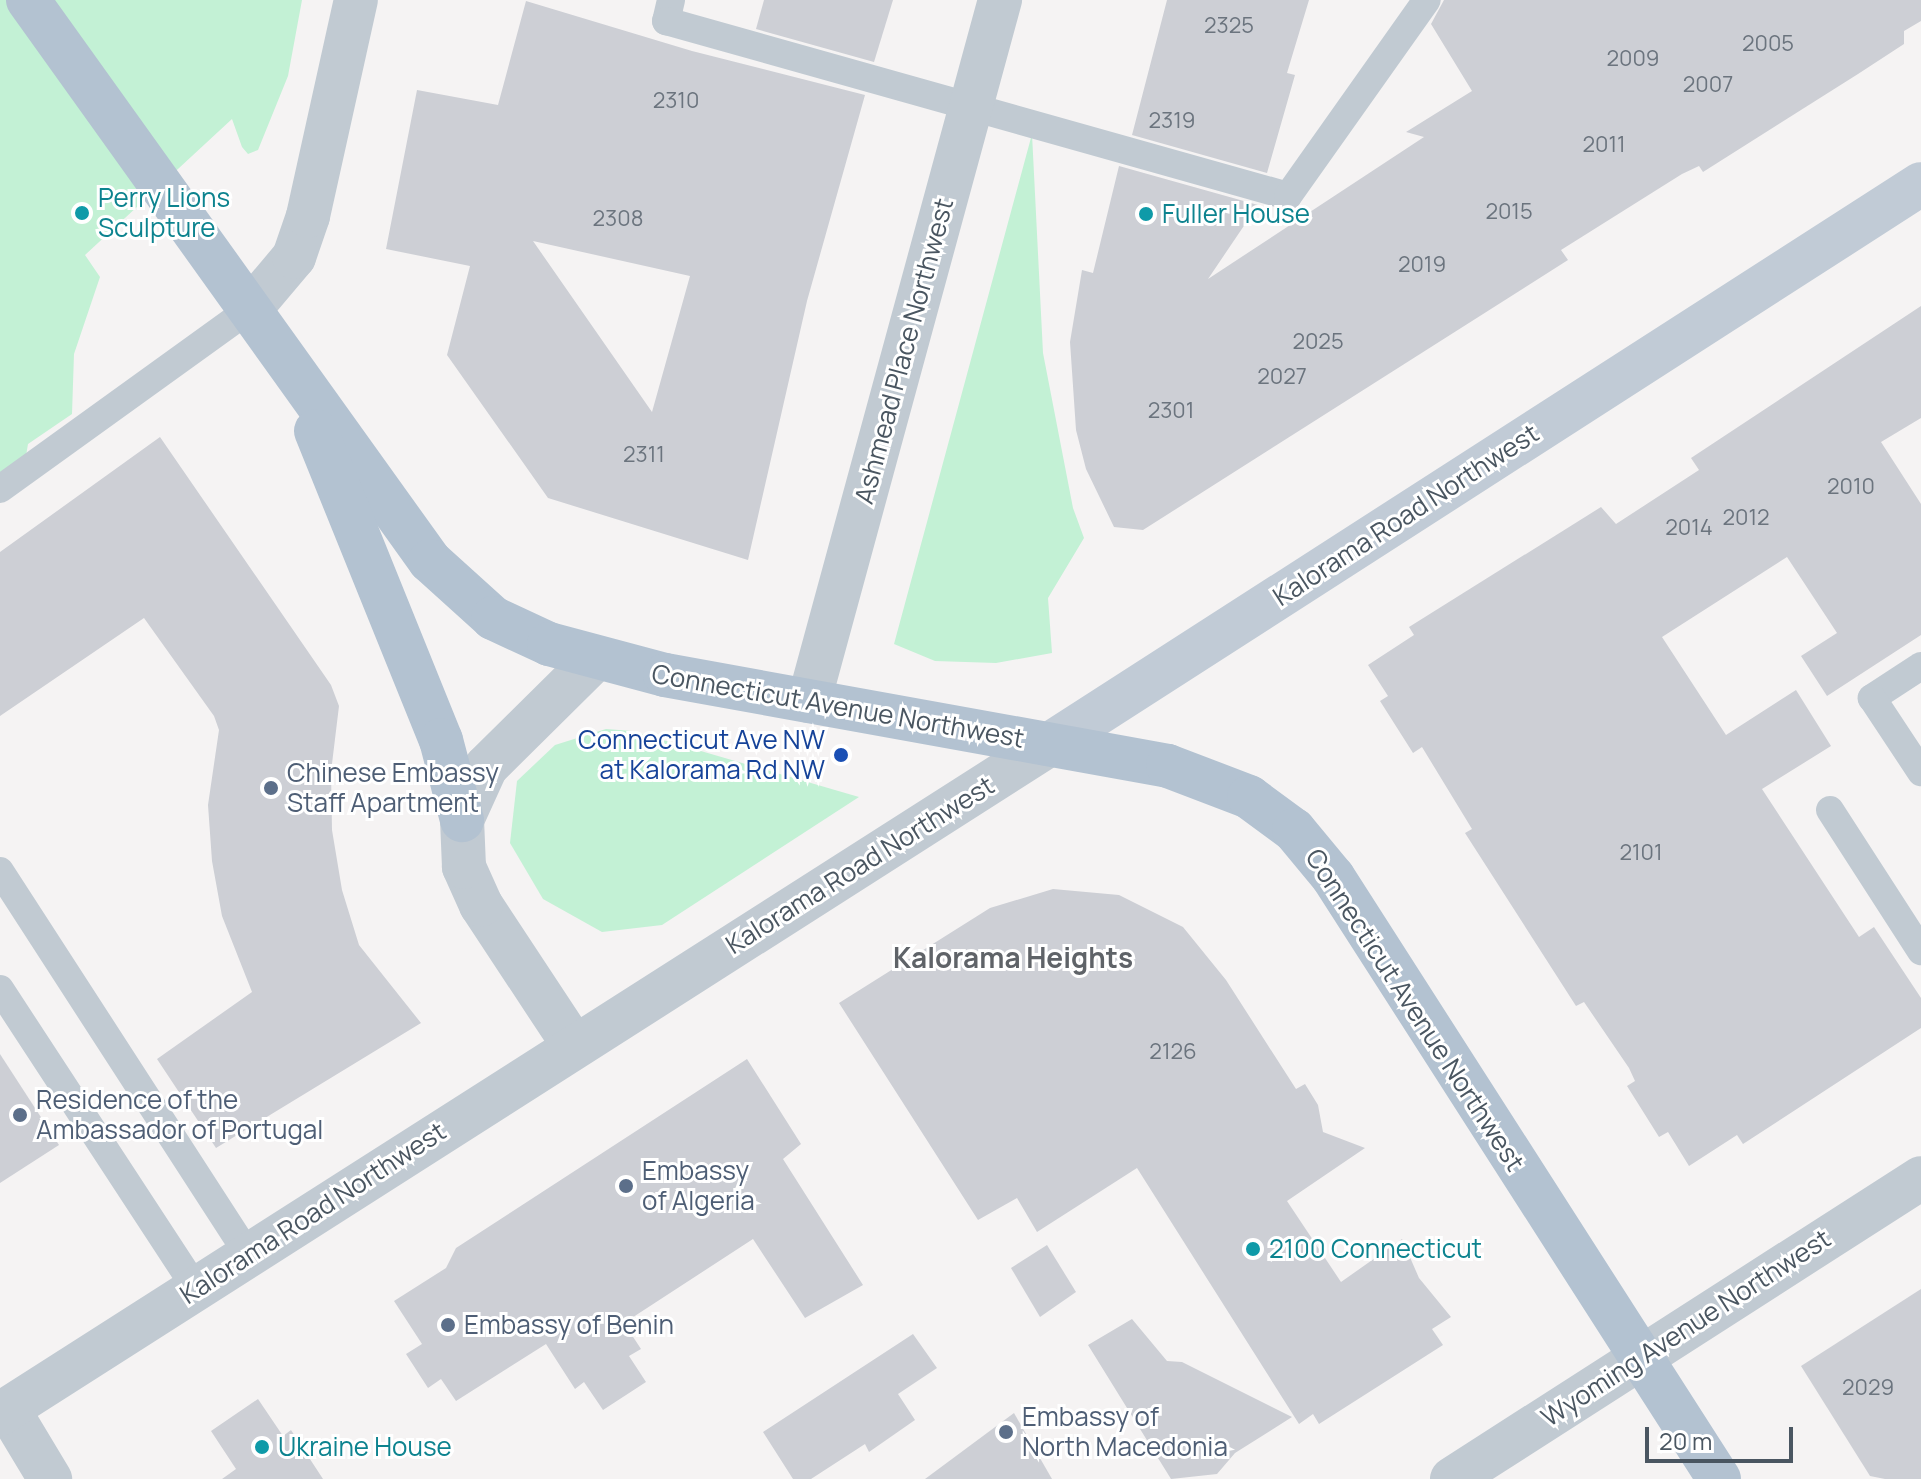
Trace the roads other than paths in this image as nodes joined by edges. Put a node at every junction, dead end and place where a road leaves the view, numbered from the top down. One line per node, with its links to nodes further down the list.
1 (28, 0): 8 (main road, Connecticut Avenue Northwest)
2 (356, 0): 8 (street)
3 (671, 0): 6 (lane)
4 (1000, 0): 6 (street, Ashmead Place Northwest)
5 (1427, 0): 6 (lane)
6 (971, 104): 13 (street, Ashmead Place Northwest)
7 (1921, 184): 14 (street, Kalorama Road Northwest)
8 (250, 309): 9 (main road, Connecticut Avenue Northwest); 10 (lane)
9 (285, 354): 11 (main road, Connecticut Avenue Northwest); 17 (main road)
10 (0, 489)
11 (595, 659): 13 (main road, Connecticut Avenue Northwest); 17 (street)
12 (1921, 666): 15 (lane)
13 (809, 701): 14 (main road, Connecticut Avenue Northwest)
14 (1050, 744): 21 (street, Kalorama Road Northwest); 25 (main road, Connecticut Avenue Northwest)
15 (1921, 772)
16 (1830, 810): 19 (lane)
17 (462, 820): 21 (street)
18 (0, 871): 23 (lane)
19 (1921, 951)
20 (0, 989): 24 (lane)
21 (574, 1046): 23 (street, Kalorama Road Northwest)
22 (1921, 1178): 25 (street, Wyoming Avenue Northwest)
23 (248, 1255): 24 (street, Kalorama Road Northwest)
24 (196, 1288): 26 (street, Kalorama Road Northwest)
25 (1641, 1357): 28 (street, Wyoming Avenue Northwest); 29 (main road, Connecticut Avenue Northwest)
26 (4, 1412): 27 (street)
27 (50, 1479)
28 (1452, 1479)
29 (1719, 1479)

